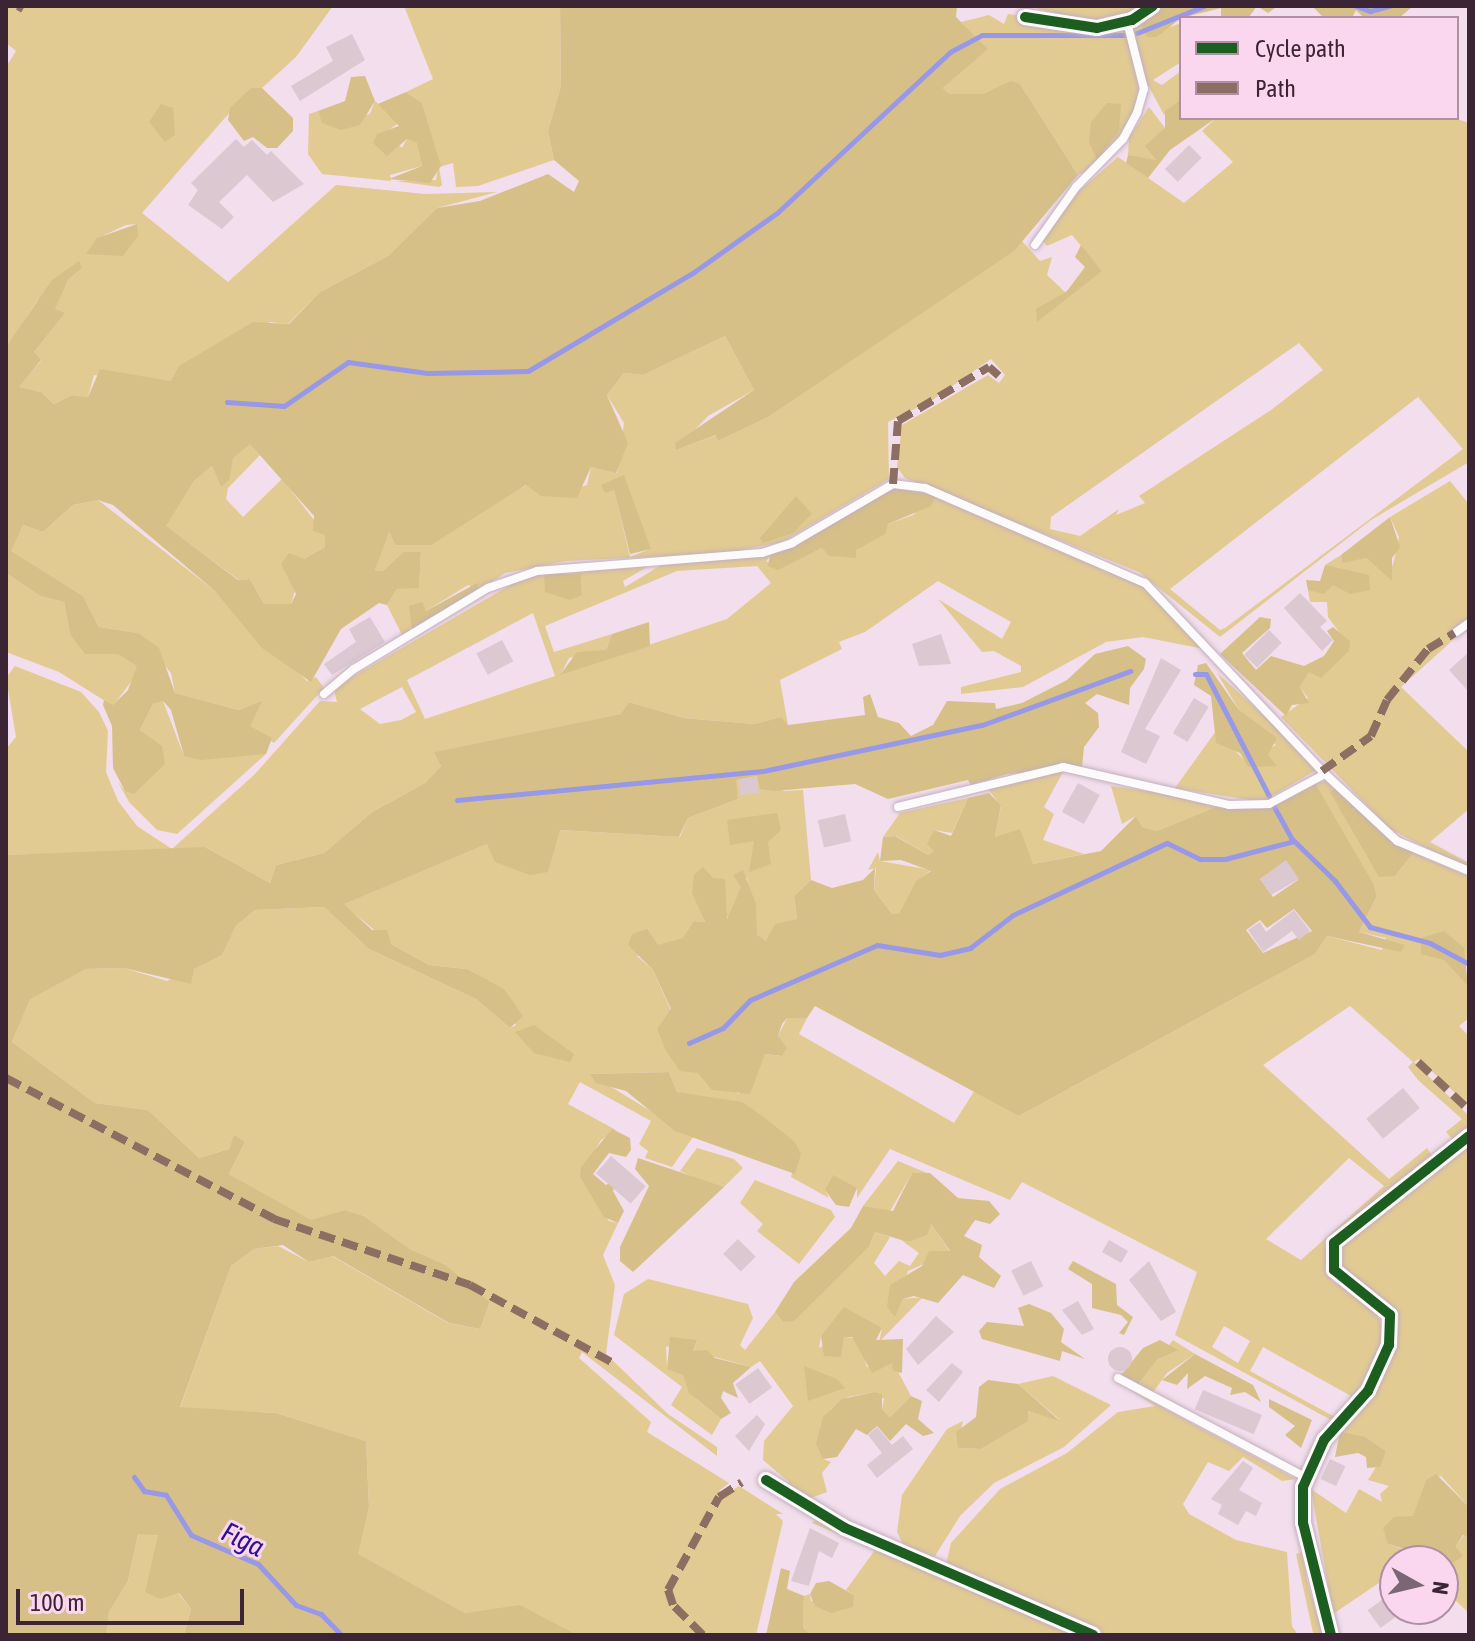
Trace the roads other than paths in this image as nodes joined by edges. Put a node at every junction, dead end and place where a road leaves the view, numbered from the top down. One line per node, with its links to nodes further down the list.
1 (1153, 6): 3 (street)
2 (1025, 17): 3 (street)
3 (1127, 22): 4 (lane)
4 (1035, 245)
5 (1469, 623): 6 (lane)
6 (1455, 633)
7 (324, 694): 8 (lane)
8 (1325, 774): 9 (lane); 10 (lane)
9 (898, 807)
10 (1469, 871)
11 (1469, 1136): 13 (street)
12 (1118, 1378): 13 (lane)
13 (1307, 1478): 16 (street)
14 (766, 1480): 15 (street)
15 (1093, 1635)
16 (1331, 1635)

